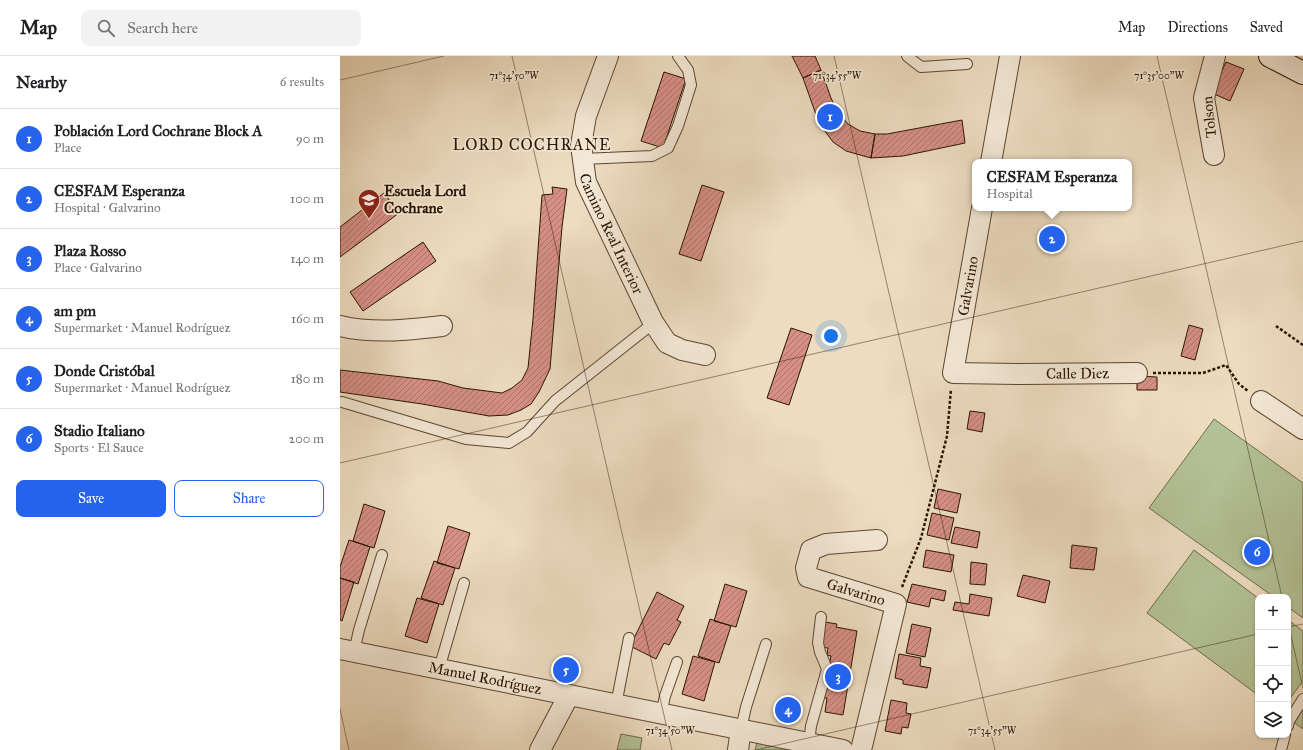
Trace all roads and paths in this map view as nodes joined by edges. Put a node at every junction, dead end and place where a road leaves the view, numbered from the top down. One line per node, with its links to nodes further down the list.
1 (608, 56): 10 (street, Camino Real Interior)
2 (678, 56): 10 (lane)
3 (907, 56): 7 (lane)
4 (1010, 56): 11 (street)
5 (1215, 56): 9 (street, Tolson)
6 (1270, 56): 8 (street)
7 (967, 64)
8 (1303, 73)
9 (1214, 155)
10 (582, 159): 13 (street, Camino Real Interior)
11 (991, 159)
12 (981, 211): 20 (street, Galvarino)
13 (653, 322): 18 (street, Camino Real Interior); 23 (lane)
14 (340, 326): 15 (street)
15 (442, 326)
16 (1276, 326): 17 (path)
17 (1303, 345)
18 (705, 355)
19 (1137, 372): 20 (street, Calle Diez); 21 (path)
20 (953, 373): 28 (path)
21 (1239, 384)
22 (1261, 401): 24 (street)
23 (342, 402)
24 (1303, 429)
25 (876, 540): 28 (street, Galvarino)
26 (382, 555): 32 (lane)
27 (464, 583): 34 (lane)
28 (896, 604): 46 (street, Galvarino)
29 (821, 617): 42 (lane)
30 (629, 638): 37 (lane)
31 (766, 644): 40 (lane)
32 (347, 651): 34 (street, Manuel Rodríguez)
33 (677, 662): 38 (lane)
34 (439, 669): 35 (street, Manuel Rodríguez)
35 (569, 695): 37 (street, Manuel Rodríguez); 43 (street)
36 (1303, 699): 39 (lane)
37 (616, 704): 38 (street, Manuel Rodríguez)
38 (661, 714): 40 (street, Manuel Rodríguez)
39 (1291, 718)
40 (741, 730): 42 (street, Manuel Rodríguez); 44 (street)
41 (1284, 738): 47 (lane)
42 (809, 743): 45 (street, Manuel Rodríguez)
43 (540, 750)
44 (738, 750)
45 (842, 750)
46 (861, 750)
47 (1281, 750)

